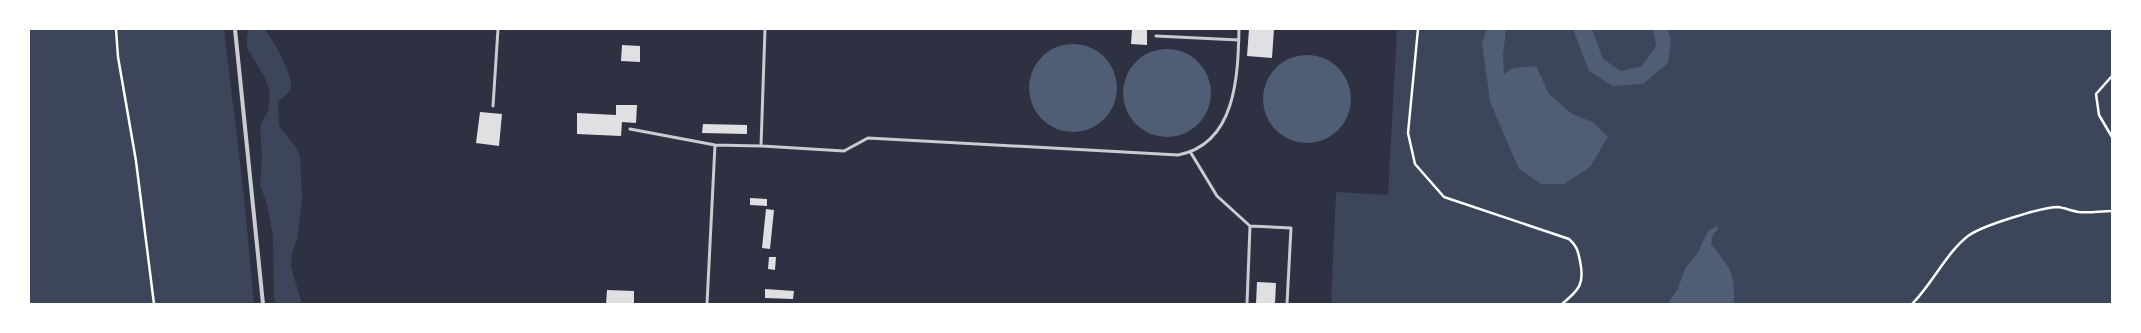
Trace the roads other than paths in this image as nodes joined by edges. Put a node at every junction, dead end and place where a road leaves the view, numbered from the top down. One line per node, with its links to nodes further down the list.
1 (235, 29): 13 (street)
2 (498, 29): 7 (lane)
3 (765, 29): 10 (lane)
4 (1239, 29): 6 (lane)
5 (1156, 36): 6 (lane)
6 (1239, 40): 11 (lane)
7 (493, 106)
8 (630, 129): 9 (lane)
9 (715, 145): 10 (lane); 14 (lane)
10 (761, 146): 11 (lane)
11 (1191, 153): 12 (lane)
12 (1250, 226): 15 (lane); 16 (lane)
13 (263, 304)
14 (707, 304)
15 (1247, 304)
16 (1287, 304)

